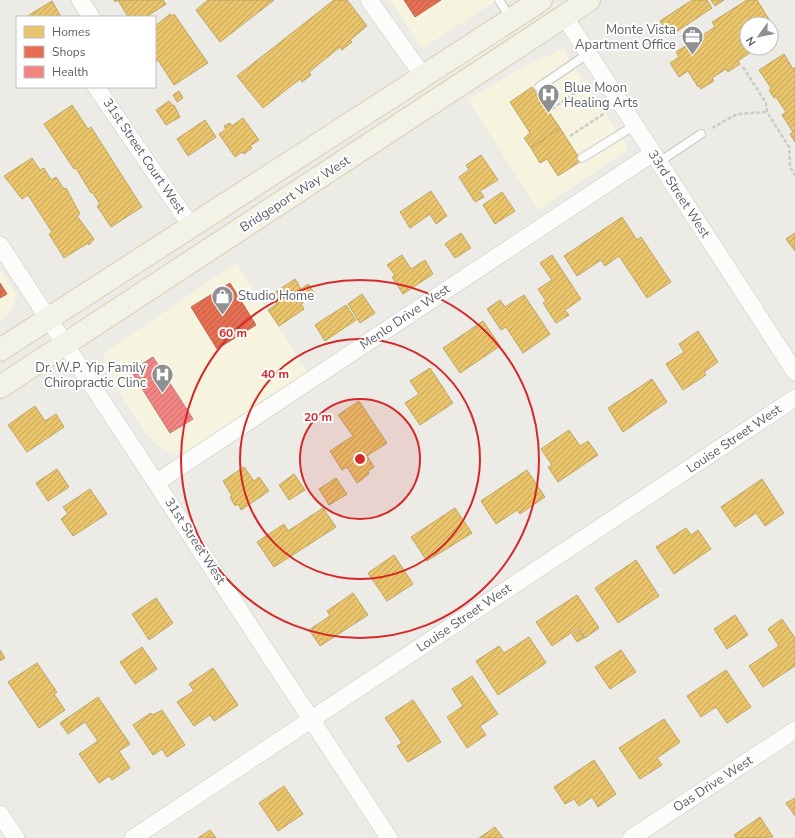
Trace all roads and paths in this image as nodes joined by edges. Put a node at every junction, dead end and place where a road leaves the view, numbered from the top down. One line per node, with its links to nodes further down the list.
1 (80, 0): 6 (street)
2 (370, 0): 12 (street)
3 (499, 0): 8 (lane)
4 (541, 0): 8 (main road)
5 (590, 0): 7 (main road, Bridgeport Way West)
6 (90, 16)
7 (564, 16): 9 (street, 33rd Street West); 27 (main road, Bridgeport Way West)
8 (511, 20): 12 (main road)
9 (589, 53): 11 (street, 33rd Street West); 13 (lane)
10 (743, 67): 17 (path)
11 (602, 75): 15 (street, 33rd Street West); 16 (path)
12 (424, 77): 24 (main road)
13 (539, 87)
14 (97, 88): 24 (street, 31st Street Court West)
15 (620, 103): 18 (street, 33rd Street West); 20 (path)
16 (552, 109)
17 (767, 112): 19 (path); 23 (path)
18 (635, 125): 21 (street, 33rd Street West); 22 (lane)
19 (701, 134): 21 (lane)
20 (570, 136)
21 (656, 157): 29 (street, 33rd Street West); 32 (street, Menlo Drive West)
22 (582, 158)
23 (795, 175)
24 (191, 226): 26 (main road)
25 (0, 245): 26 (street, 31st Street West)
26 (49, 318): 27 (street, 31st Street West); 28 (main road)
27 (66, 344): 30 (main road, Bridgeport Way West); 32 (street, 31st Street West)
28 (0, 350)
29 (795, 372)
30 (0, 387)
31 (795, 398): 33 (street, Louise Street West)
32 (157, 482): 33 (street, 31st Street West)
33 (312, 720): 37 (street, Louise Street West); 38 (street, 31st Street West)
34 (795, 730): 39 (street, Oas Drive West)
35 (0, 814): 36 (street)
36 (16, 838)
37 (133, 838)
38 (389, 838)
39 (631, 838)

